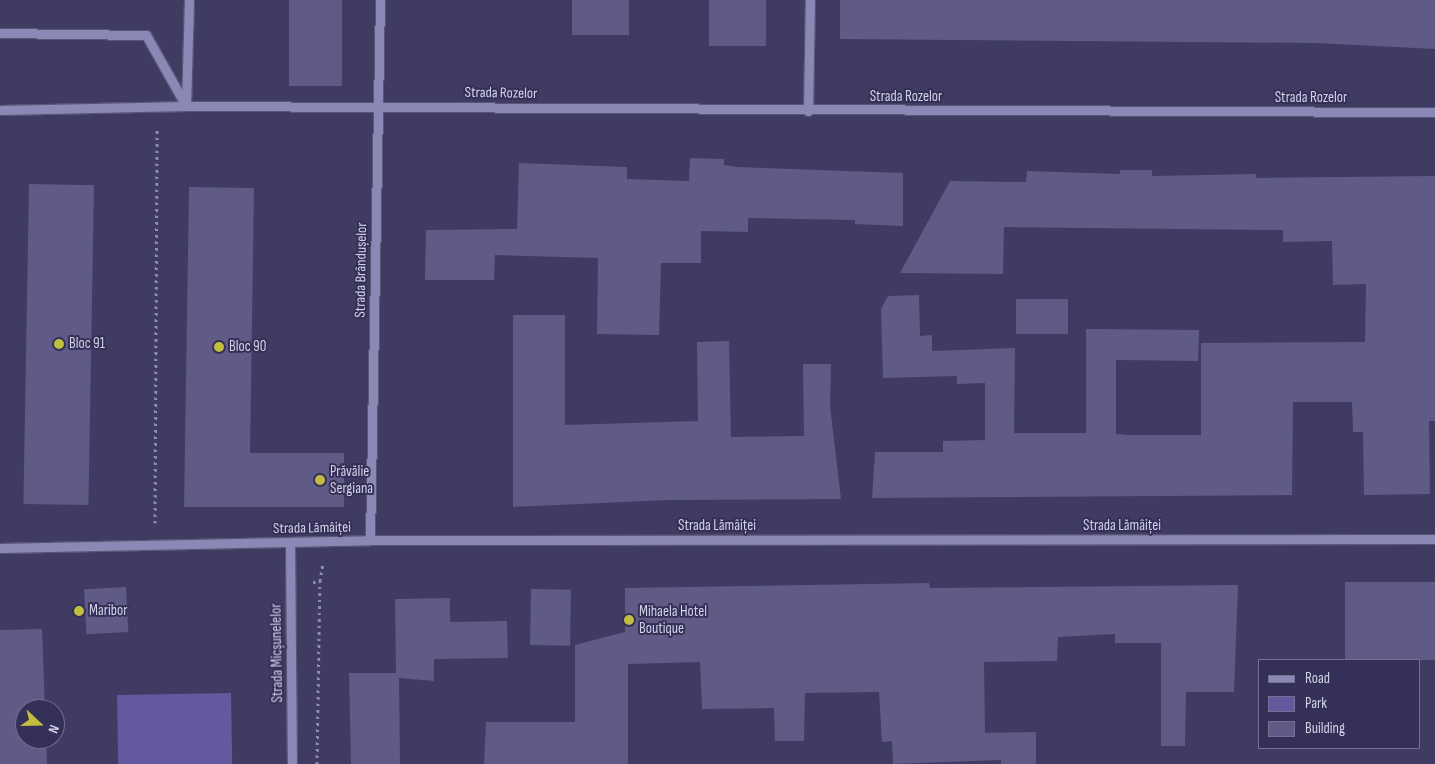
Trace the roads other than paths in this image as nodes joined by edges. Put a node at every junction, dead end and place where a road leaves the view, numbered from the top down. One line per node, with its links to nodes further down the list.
1 (189, 0): 5 (street)
2 (380, 0): 6 (street, Strada Brândușelor)
3 (810, 0): 8 (street)
4 (0, 33): 5 (street)
5 (186, 106): 6 (street, Strada Rozelor); 7 (street, Strada Rozelor)
6 (378, 107): 8 (street, Strada Rozelor); 11 (street, Strada Brândușelor)
7 (0, 110)
8 (808, 111): 9 (street, Strada Rozelor)
9 (1435, 112)
10 (1435, 539): 11 (street, Strada Lămâiței)
11 (370, 540): 12 (street, Strada Lămâiței)
12 (290, 542): 13 (street, Strada Lămâiței); 14 (street, Strada Micșunelelor)
13 (0, 548)
14 (292, 764)

